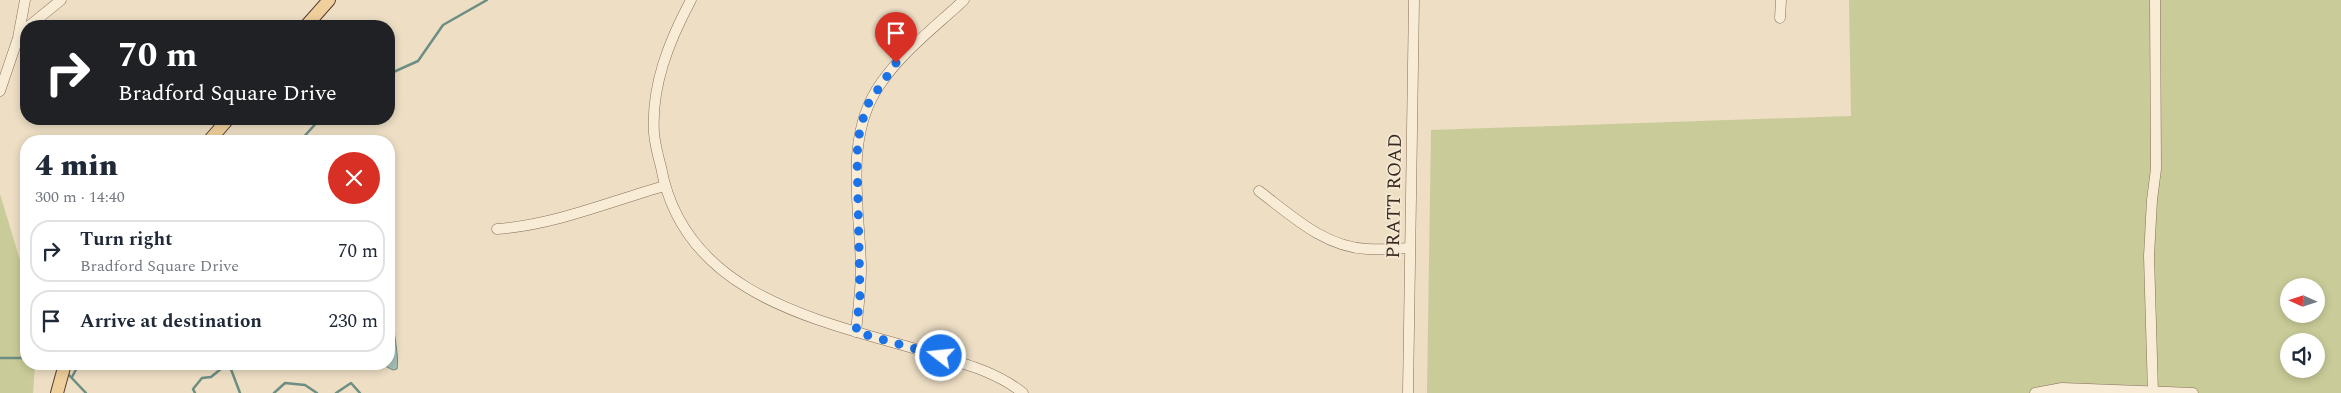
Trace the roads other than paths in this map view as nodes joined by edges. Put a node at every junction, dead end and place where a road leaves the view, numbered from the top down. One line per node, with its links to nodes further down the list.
1 (25, 0): 10 (street)
2 (61, 0): 11 (street)
3 (328, 0): 12 (main road)
4 (691, 0): 19 (street)
5 (964, 0): 23 (street)
6 (1414, 0): 22 (street, PRATT ROAD)
7 (1781, 0): 9 (street)
8 (2155, 0): 25 (street)
9 (1780, 18)
10 (21, 20)
11 (36, 20)
12 (311, 20)
13 (20, 27): 15 (street)
14 (20, 36): 15 (street)
15 (18, 38): 16 (street)
16 (0, 91)
17 (223, 125): 18 (main road)
18 (215, 135)
19 (664, 186): 21 (street); 23 (street)
20 (1258, 191): 22 (street)
21 (497, 228)
22 (1409, 248): 28 (street, PRATT ROAD)
23 (856, 332): 27 (street)
24 (64, 370): 26 (main road)
25 (2153, 392): 29 (street); 30 (street)
26 (57, 393)
27 (1023, 393)
28 (1408, 393)
29 (2035, 393)
30 (2193, 393)

